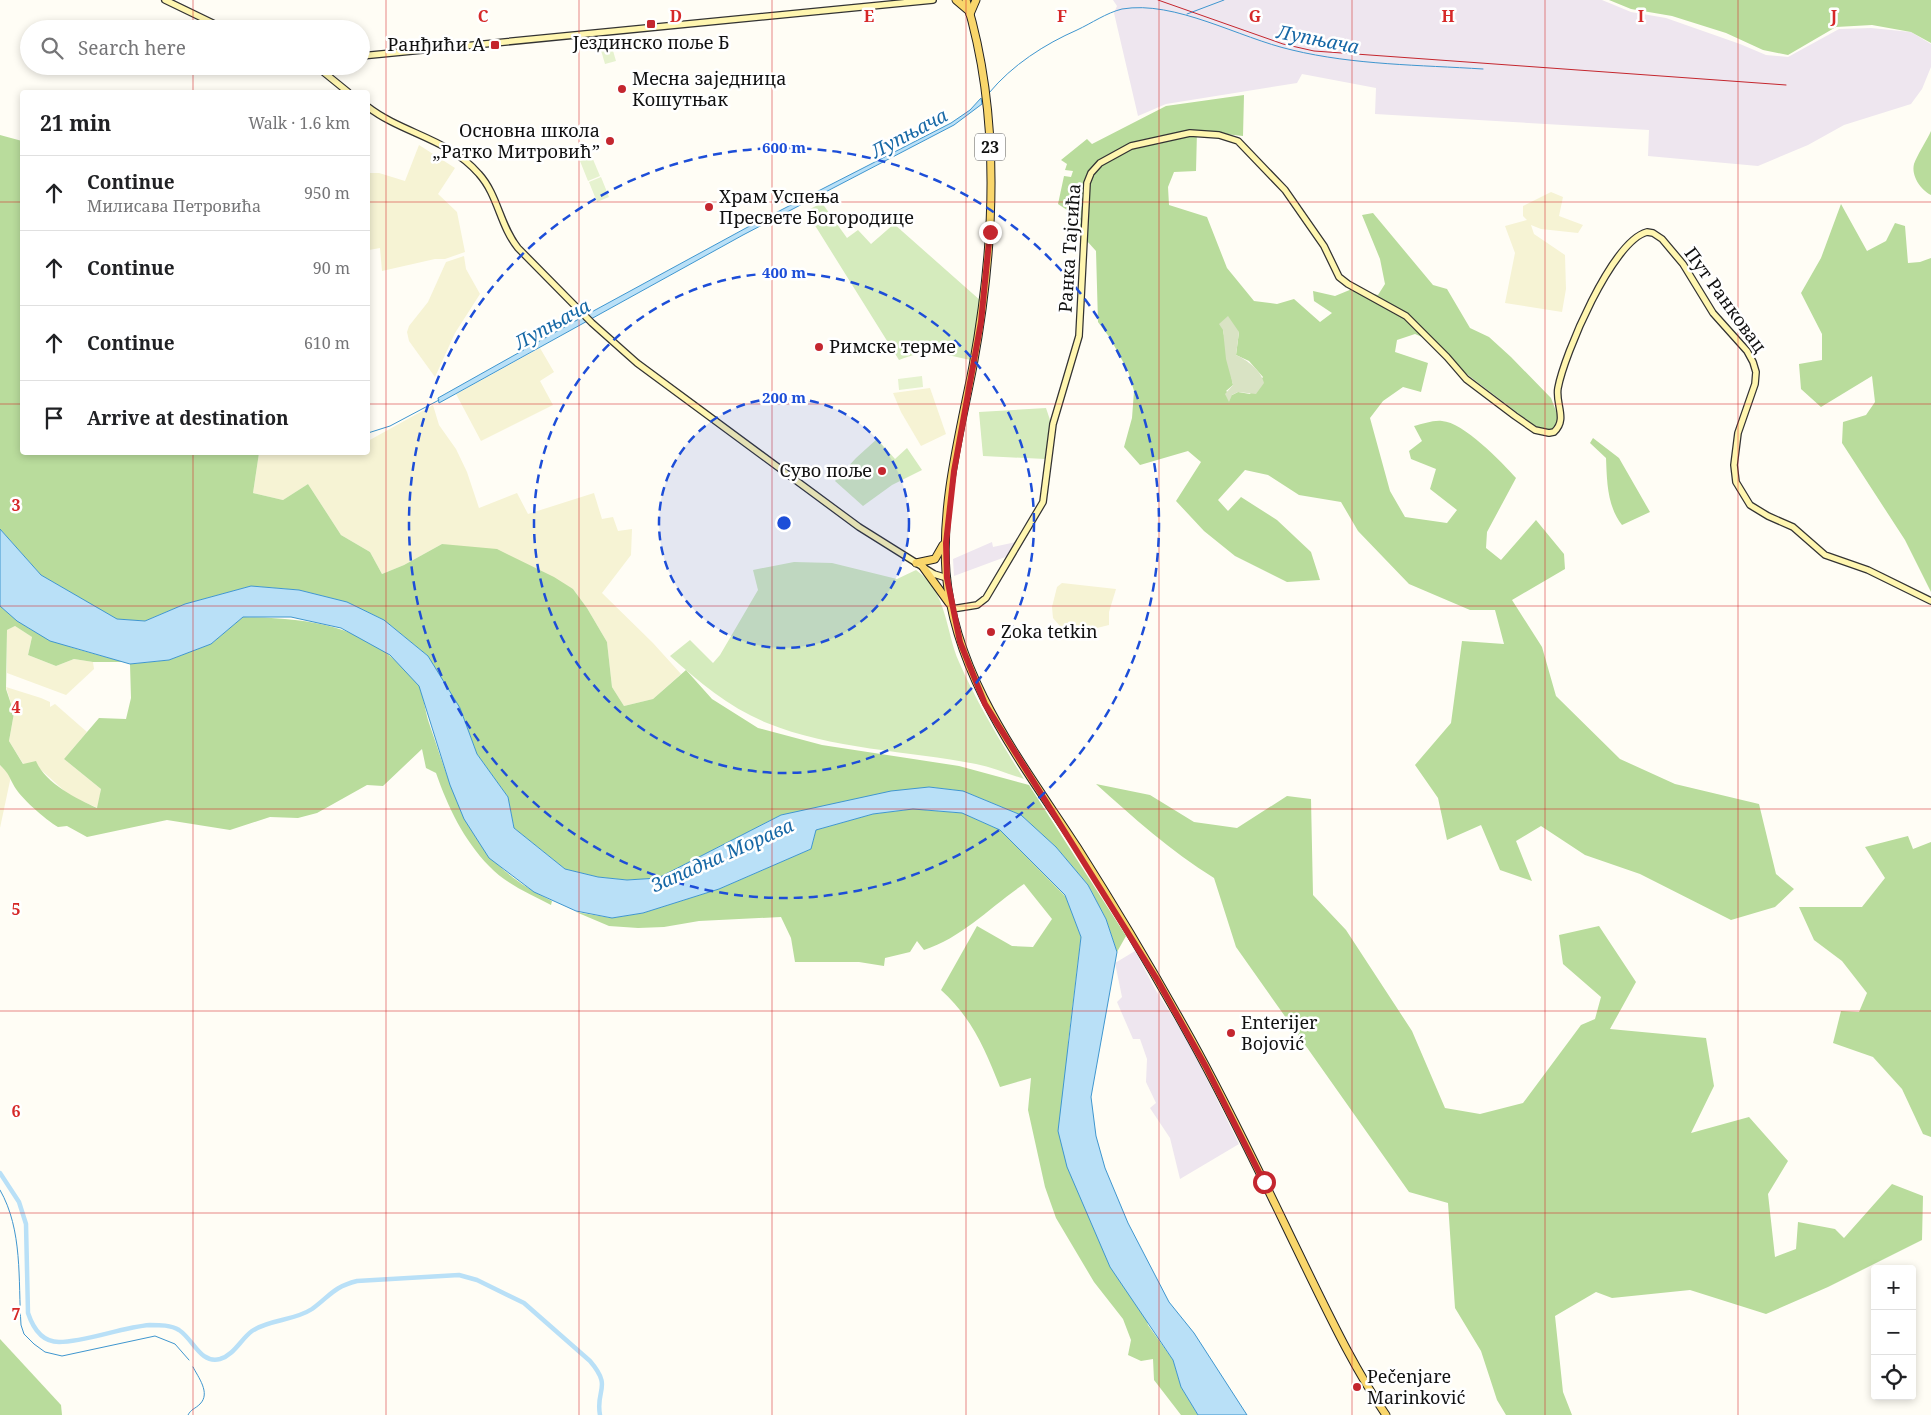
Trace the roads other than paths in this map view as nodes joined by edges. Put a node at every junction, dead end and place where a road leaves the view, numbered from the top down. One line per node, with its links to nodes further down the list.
1 (165, 0): 7 (street)
2 (933, 0): 8 (street)
3 (956, 0): 6 (main road)
4 (966, 0): 6 (main road, 23)
5 (976, 0): 6 (main road)
6 (969, 12): 13 (main road, 23)
7 (206, 20)
8 (370, 55)
9 (327, 75): 10 (street)
10 (346, 90)
11 (370, 109): 14 (street)
12 (1554, 432): 17 (street, Пут Ранковац); 18 (street, Ранка Тајсића)
13 (947, 536): 14 (main road); 16 (main road, 23)
14 (916, 563): 15 (street)
15 (923, 567): 16 (street); 18 (main road)
16 (947, 578): 18 (main road, 23)
17 (1931, 601)
18 (951, 607): 19 (main road, 23)
19 (1386, 1415)

